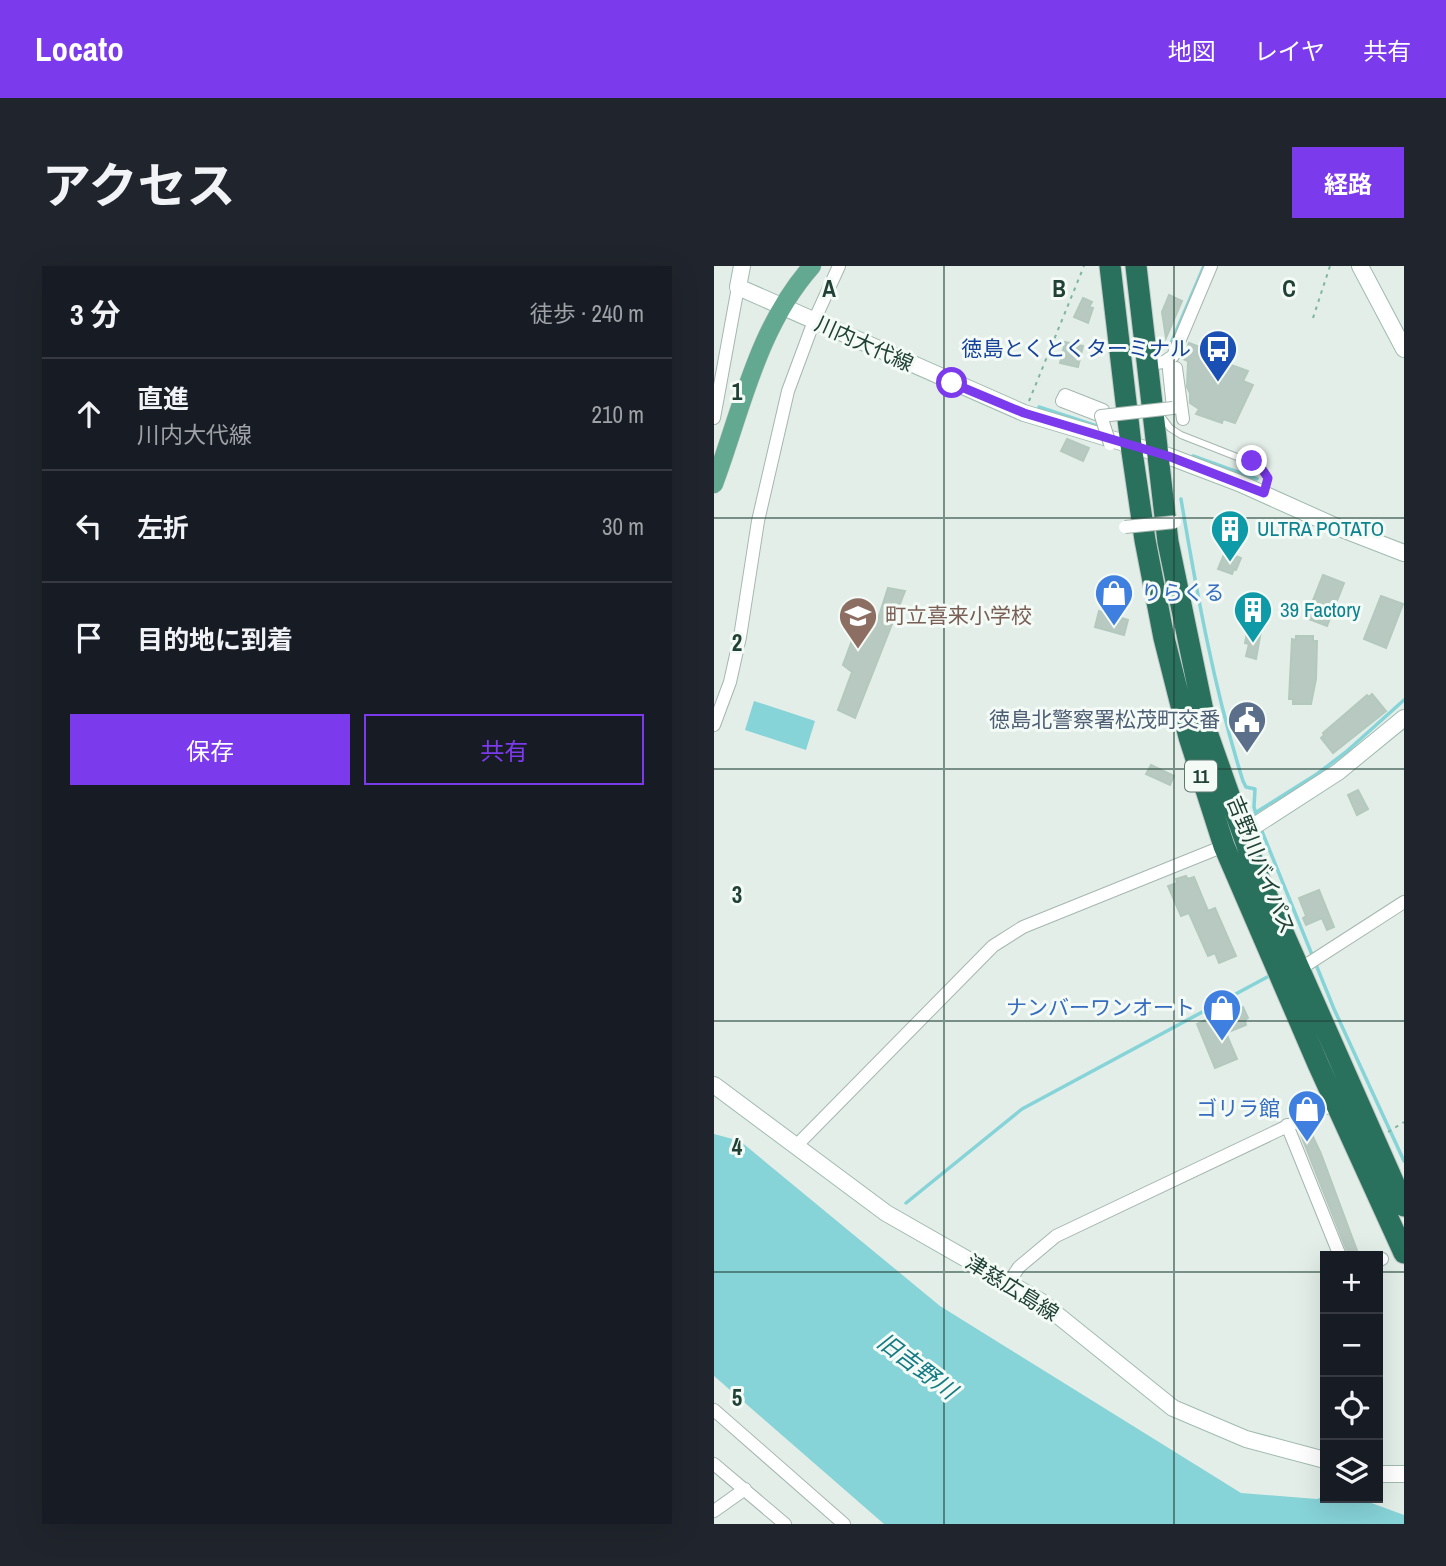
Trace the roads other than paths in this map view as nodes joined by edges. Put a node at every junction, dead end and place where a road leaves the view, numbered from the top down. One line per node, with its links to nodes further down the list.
1 (742, 266): 8 (main road)
2 (812, 266): 9 (main road)
3 (839, 266): 10 (street)
4 (1111, 266): 16 (highway, 吉野川バイパス / 11)
5 (1136, 266): 12 (highway, 吉野川バイパス / 11)
6 (1211, 266): 12 (street)
7 (1360, 266): 11 (main road)
8 (738, 287): 9 (main road, 川内大代線); 14 (street)
9 (782, 306): 10 (main road, 川内大代線); 18 (main road)
10 (814, 321): 16 (main road, 川内大代線); 24 (street)
11 (1404, 349)
12 (1147, 364): 13 (highway, 吉野川バイパス / 11)
13 (1151, 399): 17 (highway, 吉野川バイパス / 11); 19 (lane)
14 (714, 418)
15 (1183, 419): 16 (street, bridge)
16 (1120, 444): 17 (main road, 川内大代線); 26 (highway, 吉野川バイパス / 11)
17 (1157, 453): 19 (main road, 川内大代線); 25 (highway, 吉野川バイパス / 11)
18 (714, 484)
19 (1264, 493): 22 (main road, 川内大代線)
20 (1175, 522): 21 (street, bridge)
21 (1125, 527)
22 (1404, 553)
23 (1404, 718): 25 (main road)
24 (714, 725)
25 (1242, 834): 28 (highway, 吉野川バイパス / 11)
26 (1224, 846): 30 (highway, 吉野川バイパス / 11); 32 (street)
27 (1404, 902): 28 (street)
28 (1300, 969): 33 (highway, 吉野川バイパス / 11)
29 (714, 1085): 32 (main road, 津慈広島線)
30 (1336, 1103): 31 (street); 35 (highway, 吉野川バイパス / 11)
31 (1287, 1125): 34 (street); 36 (street)
32 (797, 1145): 36 (main road, 津慈広島線)
33 (1404, 1206)
34 (1338, 1251)
35 (1404, 1253)
36 (1009, 1282): 38 (main road, 津慈広島線)
37 (714, 1410): 45 (street)
38 (1320, 1459)
39 (714, 1464): 42 (street)
40 (1383, 1474): 41 (main road)
41 (1404, 1474)
42 (745, 1489): 43 (street); 44 (street)
43 (714, 1511)
44 (785, 1524)
45 (844, 1524)

